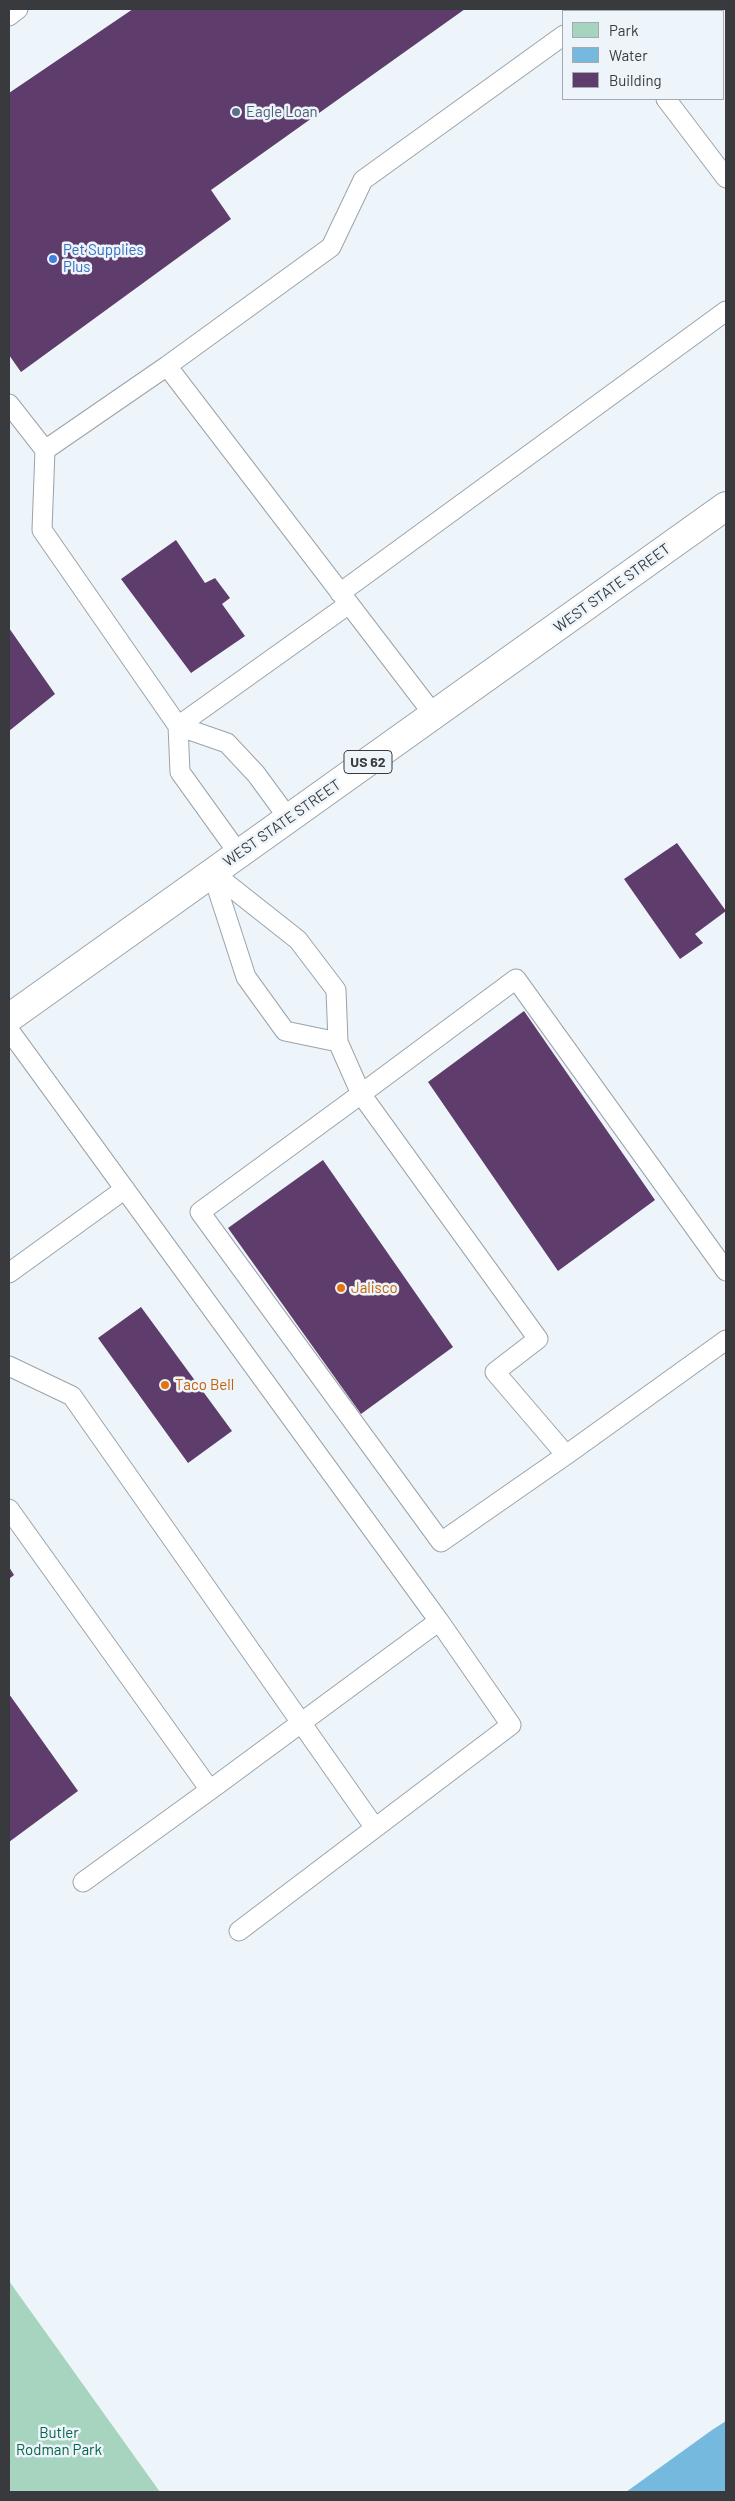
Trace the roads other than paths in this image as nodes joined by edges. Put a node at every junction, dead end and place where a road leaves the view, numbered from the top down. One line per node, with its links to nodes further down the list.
1 (18, 9): 2 (lane)
2 (9, 16)
3 (562, 36): 7 (lane)
4 (667, 100): 5 (lane)
5 (726, 178)
6 (726, 311): 11 (lane)
7 (167, 366): 9 (lane); 11 (lane)
8 (9, 404): 9 (lane)
9 (45, 450): 13 (lane)
10 (726, 506): 12 (highway, WEST STATE STREET / US 62)
11 (345, 598): 12 (lane); 13 (lane)
12 (434, 715): 14 (highway, WEST STATE STREET / US 62)
13 (178, 726): 14 (lane); 15 (lane)
14 (288, 819): 15 (highway, WEST STATE STREET / US 62)
15 (239, 854): 16 (highway, WEST STATE STREET / US 62)
16 (212, 872): 17 (highway, WEST STATE STREET / US 62); 19 (lane); 19 (lane)
17 (9, 1018)
18 (9, 1030): 21 (lane)
19 (338, 1042): 20 (lane)
20 (361, 1094): 22 (lane); 26 (lane); 26 (lane)
21 (125, 1189): 23 (lane); 28 (lane)
22 (726, 1271)
23 (9, 1273)
24 (726, 1340): 26 (lane)
25 (9, 1366): 29 (lane)
26 (566, 1455)
27 (9, 1509): 30 (lane)
28 (439, 1620): 29 (lane); 31 (lane)
29 (301, 1723): 30 (lane); 31 (lane)
30 (210, 1790): 32 (lane)
31 (375, 1828): 33 (lane)
32 (83, 1882)
33 (240, 1931)

